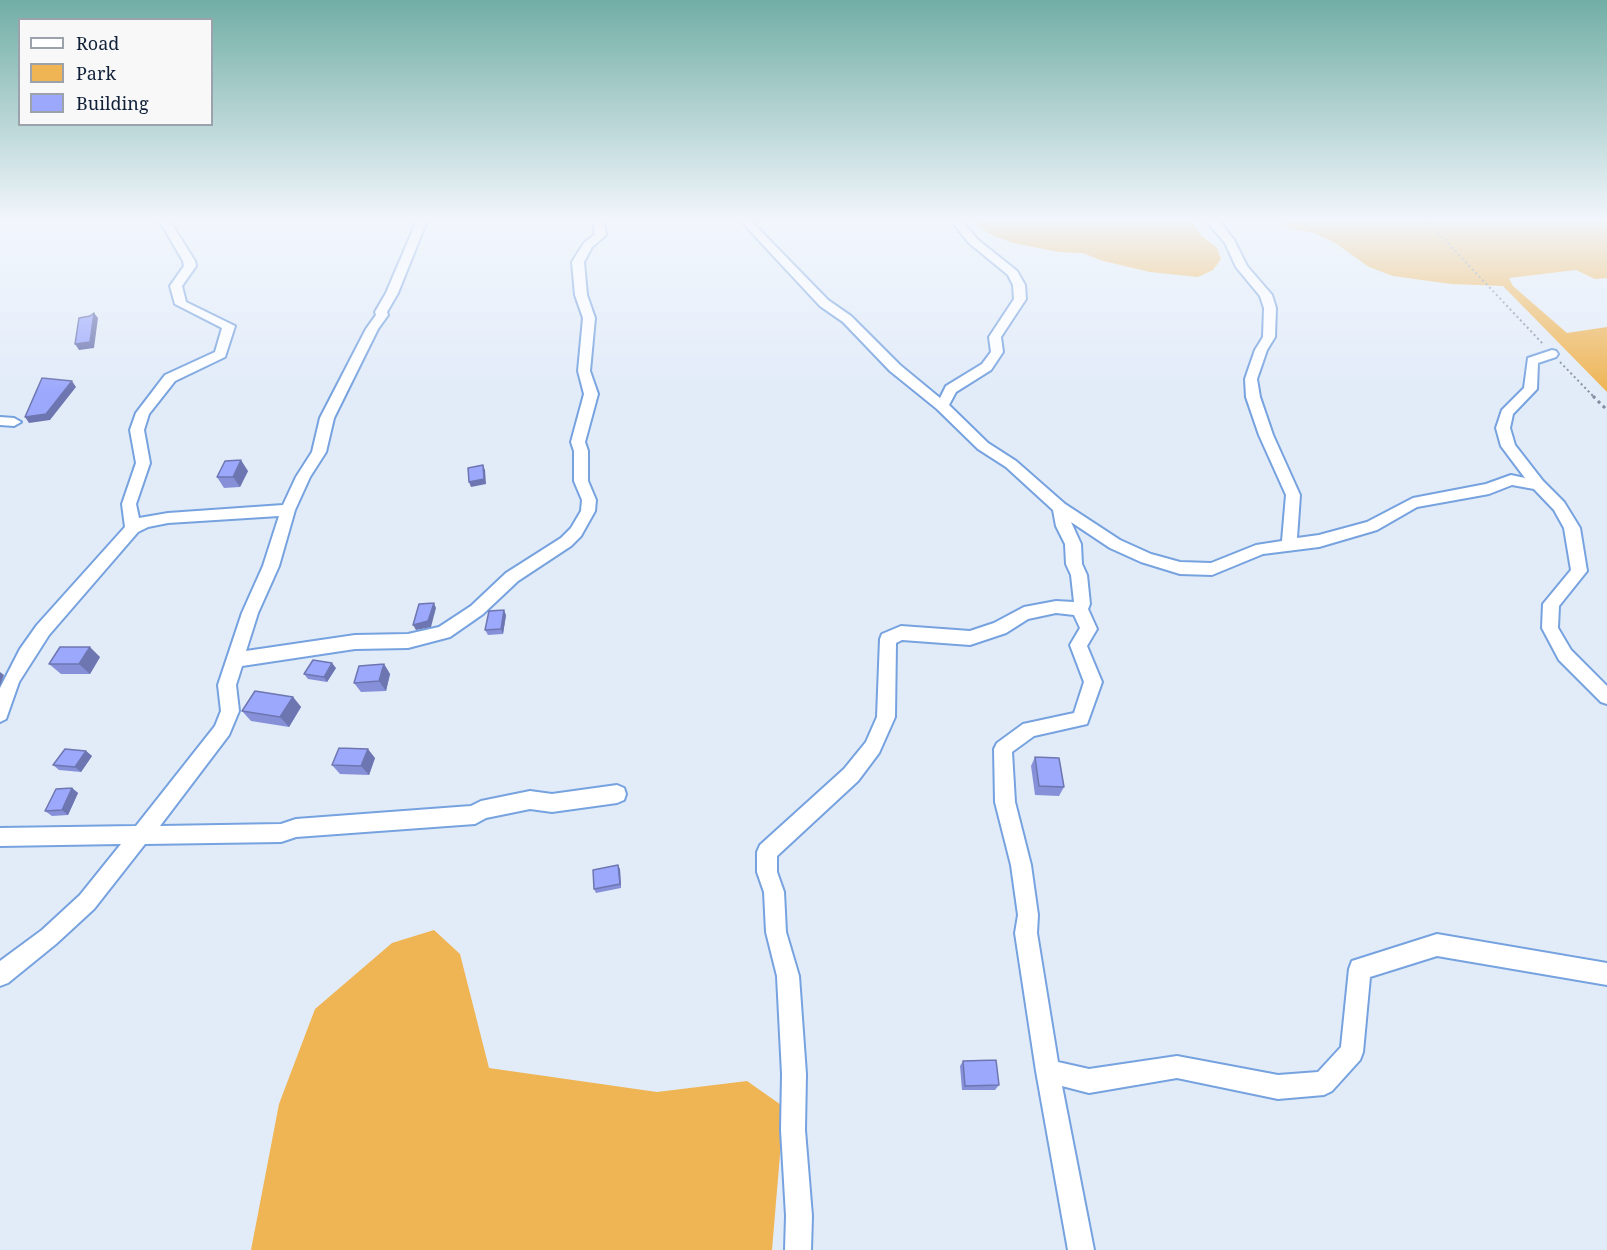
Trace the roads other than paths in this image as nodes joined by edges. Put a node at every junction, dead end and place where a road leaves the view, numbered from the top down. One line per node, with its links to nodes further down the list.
1 (183, 276): 12 (street)
2 (399, 276): 11 (street)
3 (579, 276): 15 (street)
4 (799, 276): 8 (street)
5 (1015, 276): 8 (street)
6 (1250, 276): 13 (street)
7 (1552, 354): 9 (street)
8 (942, 406): 10 (street)
9 (1538, 485): 13 (street); 16 (street)
10 (1060, 508): 13 (street); 14 (street)
11 (288, 510): 12 (street); 15 (street)
12 (133, 528): 17 (street)
13 (1289, 543)
14 (1080, 609): 23 (street); 24 (street)
15 (235, 660): 19 (street)
16 (1607, 697)
17 (0, 714)
18 (618, 794): 19 (street)
19 (141, 835): 20 (street); 22 (street)
20 (0, 837)
21 (1607, 974): 23 (street)
22 (0, 975)
23 (1048, 1071): 25 (street)
24 (798, 1250)
25 (1081, 1250)

